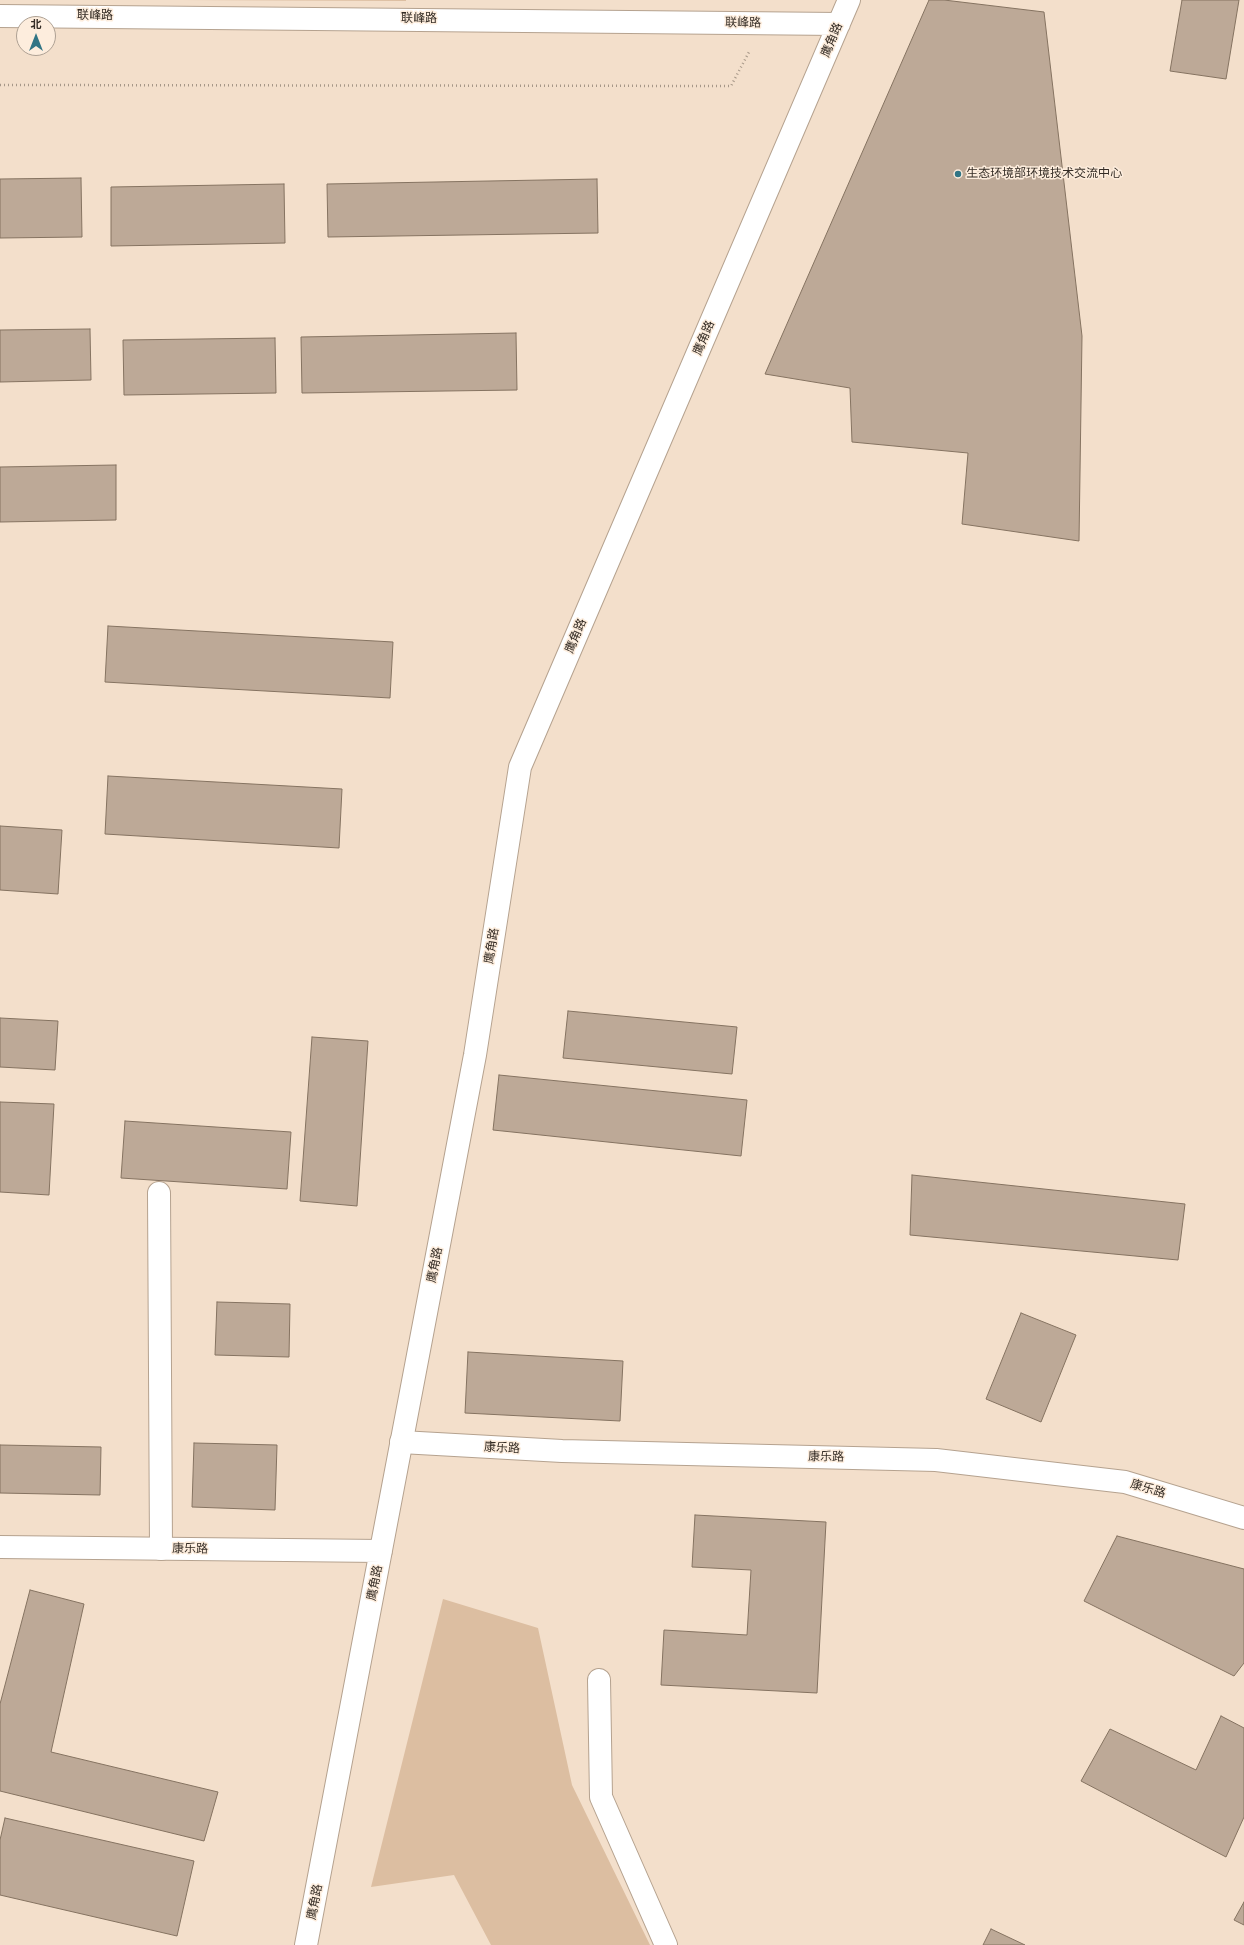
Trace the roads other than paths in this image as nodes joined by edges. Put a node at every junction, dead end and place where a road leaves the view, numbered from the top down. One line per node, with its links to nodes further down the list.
1 (849, 0): 3 (main road, 鹰角路)
2 (0, 16): 3 (main road, 联峰路)
3 (839, 24): 5 (main road, 鹰角路)
4 (159, 1193): 8 (main road)
5 (401, 1442): 6 (main road, 康乐路); 9 (main road, 鹰角路)
6 (1244, 1518)
7 (0, 1547): 8 (main road, 康乐路)
8 (161, 1549): 9 (main road, 康乐路)
9 (381, 1551): 11 (main road, 鹰角路)
10 (598, 1680): 12 (main road)
11 (306, 1945)
12 (666, 1945)

